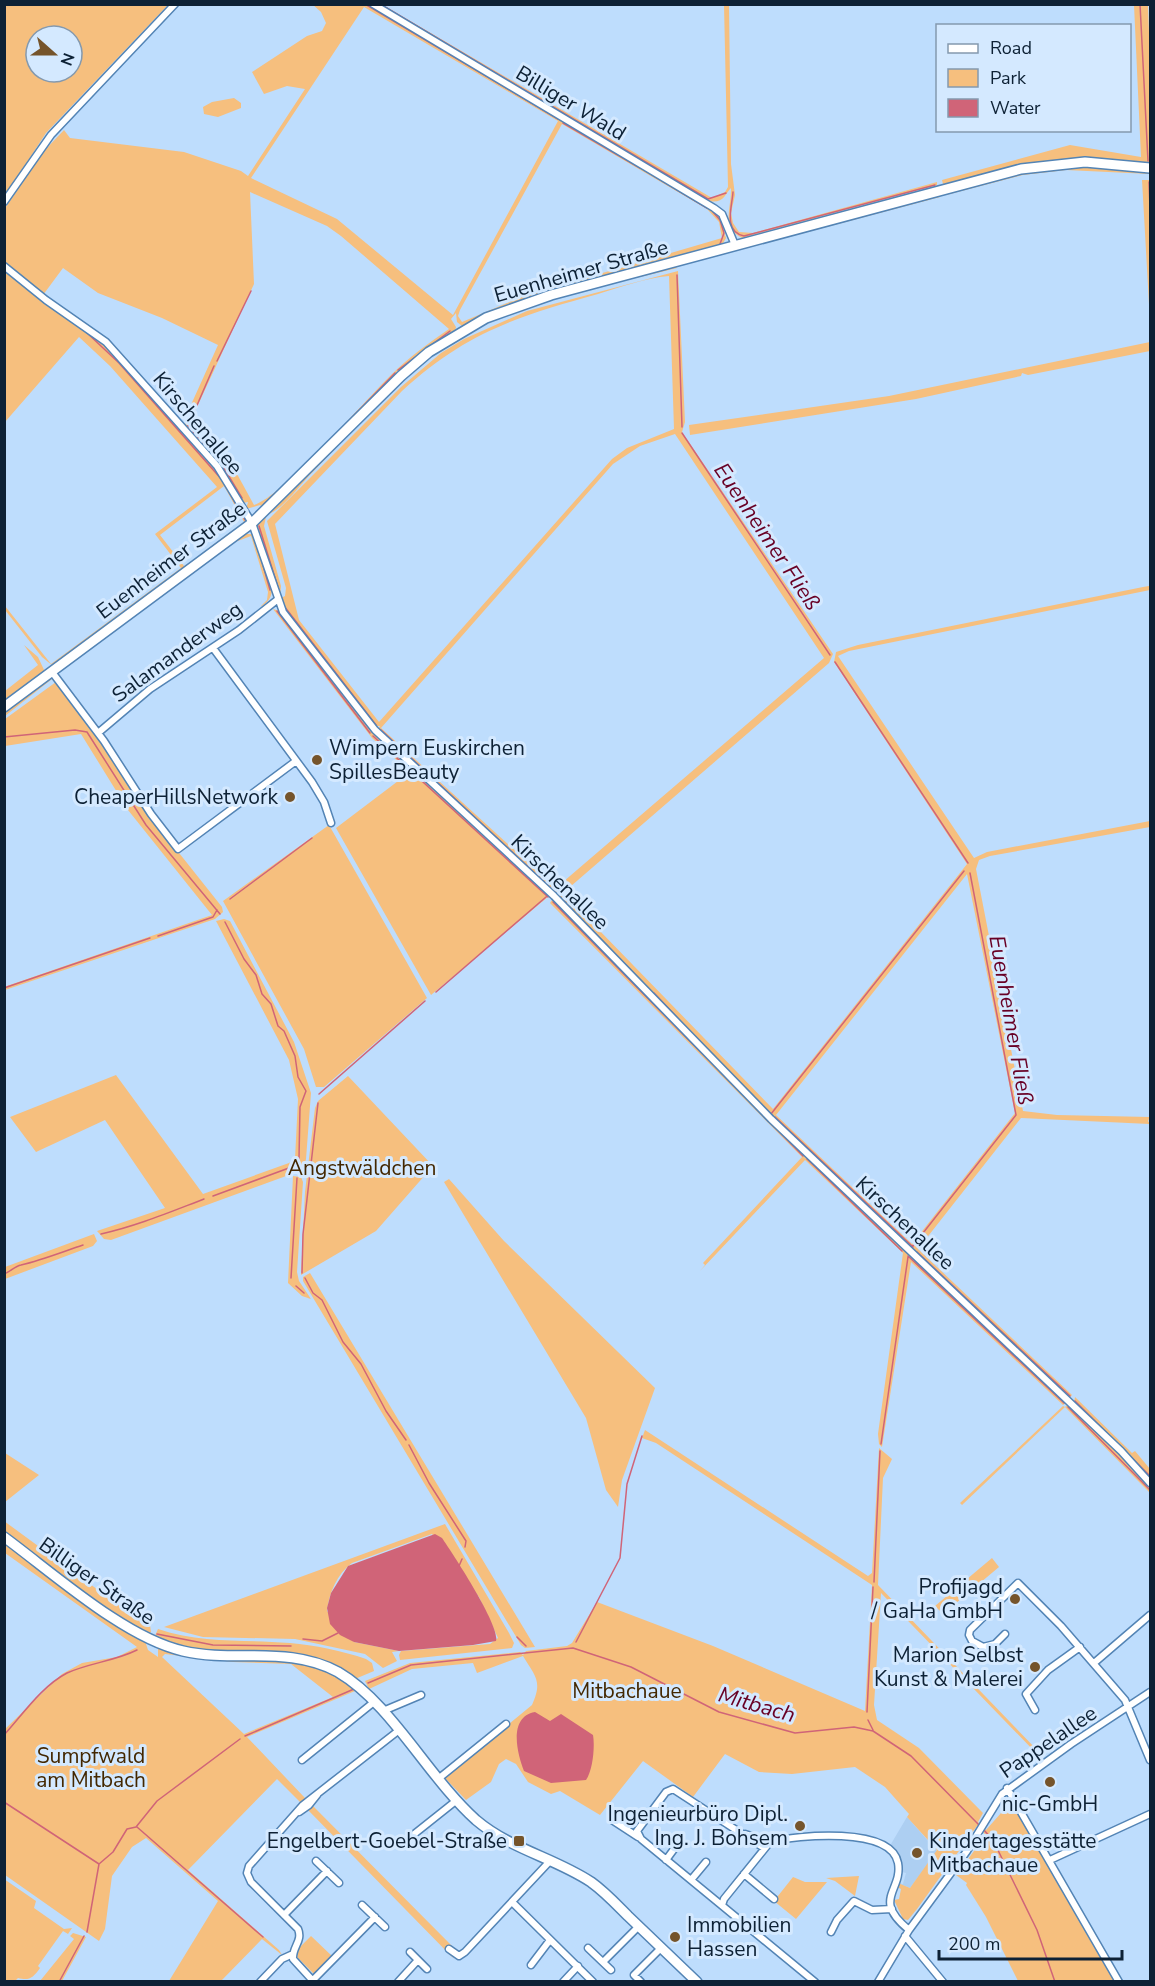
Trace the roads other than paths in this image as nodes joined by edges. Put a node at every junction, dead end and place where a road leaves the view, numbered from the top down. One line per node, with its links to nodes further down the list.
1 (175, 4): 4 (street)
2 (373, 4): 5 (street, Billiger Wald)
3 (1150, 168): 5 (main road, Euenheimer Straße)
4 (4, 202)
5 (735, 245): 7 (main road, Euenheimer Straße)
6 (4, 266): 7 (street, Kirschenallee)
7 (252, 523): 8 (street, Kirschenallee); 10 (main road, Euenheimer Straße)
8 (277, 600): 9 (street, Salamanderweg); 15 (street, Kirschenallee)
9 (213, 648): 12 (street, Salamanderweg); 13 (street)
10 (52, 672): 11 (main road, Euenheimer Straße); 12 (street)
11 (4, 707)
12 (98, 732): 13 (street)
13 (296, 761): 14 (street)
14 (331, 823)
15 (1150, 1483)
16 (4, 1537): 23 (main road, Billiger Straße)
17 (1150, 1616): 20 (street)
18 (1005, 1634): 19 (street)
19 (1080, 1647): 20 (street); 25 (street)
20 (1094, 1663): 24 (street)
21 (1150, 1692): 24 (street, Pappelallee)
22 (421, 1695): 26 (street)
23 (374, 1702): 26 (main road, Billiger Straße); 29 (street)
24 (1128, 1708): 30 (street); 32 (street, Pappelallee)
25 (1035, 1710)
26 (383, 1711): 28 (main road, Billiger Straße)
27 (506, 1724): 31 (street)
28 (398, 1731): 31 (main road, Billiger Straße); 56 (street)
29 (302, 1760)
30 (1150, 1760)
31 (438, 1779): 33 (main road, Billiger Straße)
32 (1007, 1788): 43 (street); 61 (street, Pappelallee)
33 (457, 1800): 37 (street); 45 (main road, Billiger Straße)
34 (1150, 1814): 43 (street)
35 (612, 1820): 38 (street)
36 (745, 1834): 38 (street); 40 (street); 41 (street)
37 (414, 1835)
38 (639, 1837): 42 (street)
39 (680, 1841): 42 (street)
40 (771, 1842): 41 (street); 55 (street)
41 (765, 1848): 48 (street)
42 (666, 1860): 49 (street)
43 (1050, 1860): 84 (street)
44 (316, 1861): 47 (street)
45 (550, 1861): 52 (street); 58 (main road, Billiger Straße)
46 (706, 1862): 49 (street)
47 (327, 1871): 50 (street); 56 (street)
48 (744, 1874): 51 (street); 54 (street)
49 (691, 1880): 54 (street)
50 (339, 1883)
51 (774, 1899)
52 (512, 1902): 62 (street); 65 (street)
53 (362, 1905): 57 (street)
54 (722, 1905): 81 (street)
55 (892, 1909): 60 (street); 61 (street)
56 (284, 1915): 67 (street)
57 (375, 1917): 59 (street); 74 (street)
58 (639, 1926): 64 (main road, Billiger Straße); 69 (street)
59 (385, 1927)
60 (831, 1932)
61 (907, 1933): 82 (street, Pappelallee); 83 (street)
62 (550, 1940): 70 (street); 71 (street)
63 (588, 1948): 69 (street)
64 (661, 1948): 79 (street); 80 (main road, Billiger Straße)
65 (449, 1949)
66 (410, 1952): 68 (street)
67 (293, 1954): 74 (street); 75 (street)
68 (418, 1960): 72 (street); 76 (street)
69 (603, 1962): 73 (street)
70 (531, 1965)
71 (578, 1966): 77 (street); 78 (street)
72 (427, 1969)
73 (610, 1970)
74 (313, 1981)
75 (260, 1982)
76 (398, 1982)
77 (563, 1982)
78 (593, 1982)
79 (641, 1982)
80 (697, 1982)
81 (815, 1982)
82 (878, 1982)
83 (943, 1982)
84 (1119, 1982)

